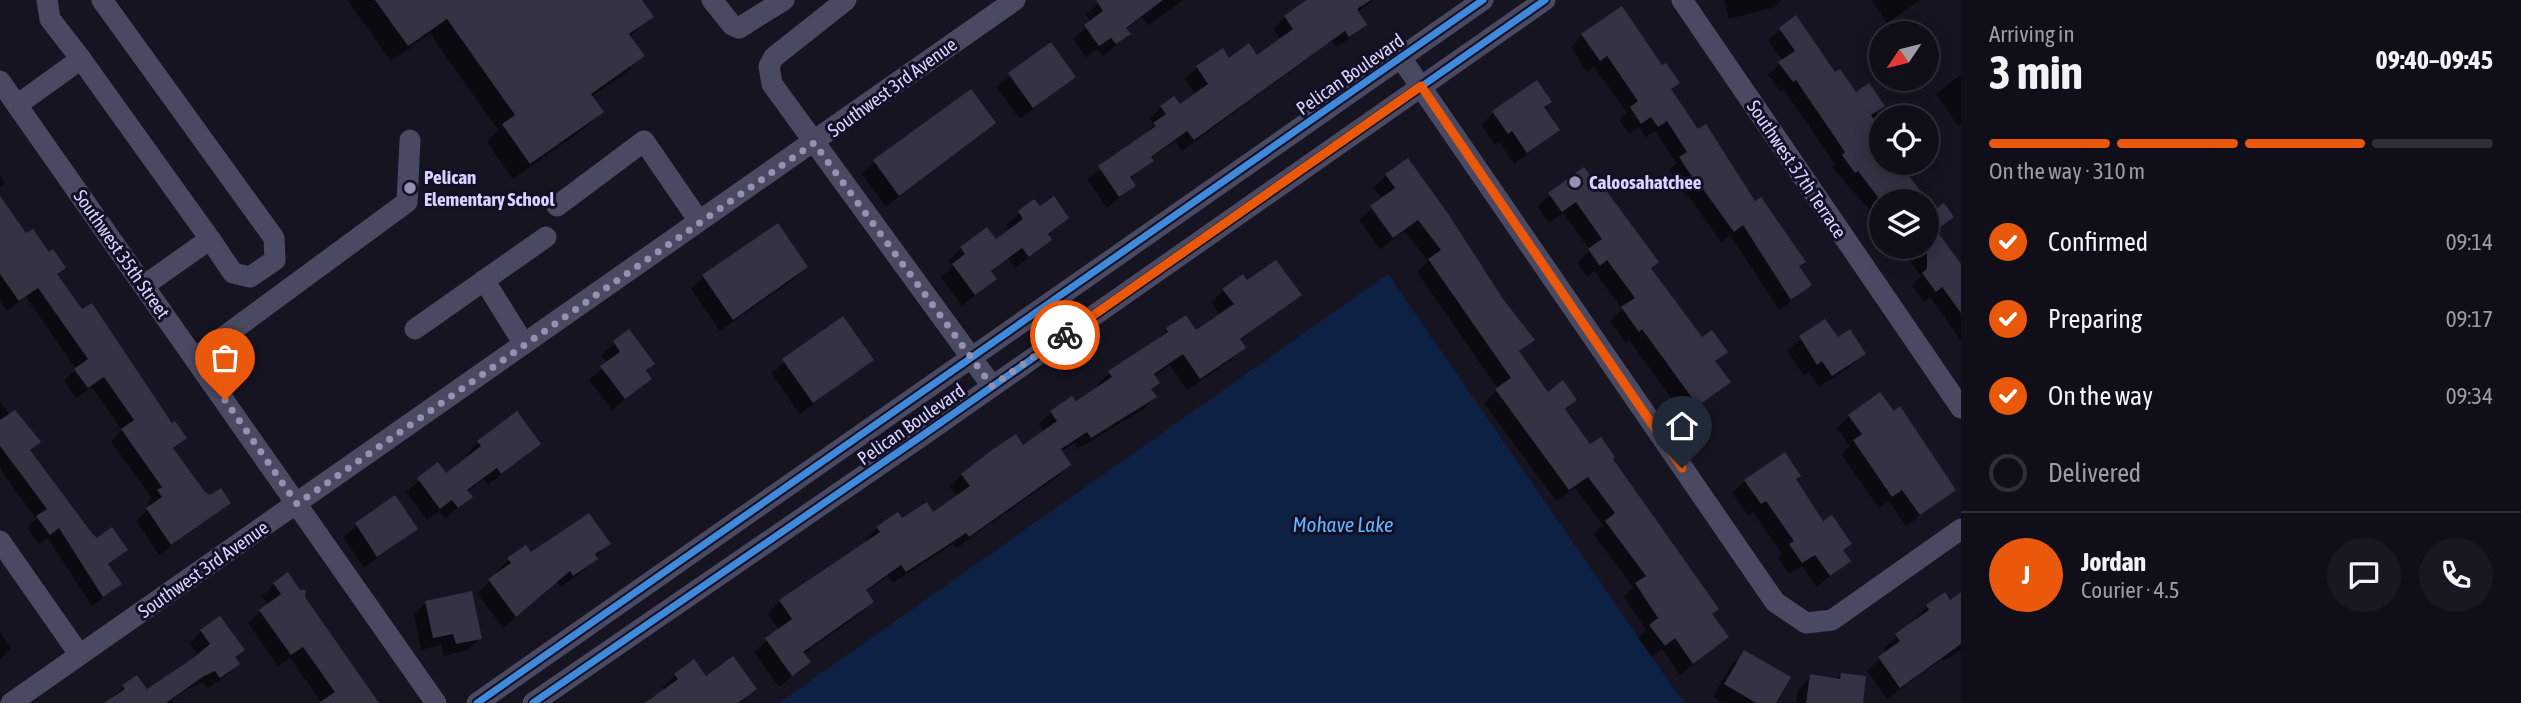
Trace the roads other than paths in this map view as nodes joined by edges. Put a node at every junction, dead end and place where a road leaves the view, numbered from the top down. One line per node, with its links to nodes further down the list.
1 (47, 0): 11 (street)
2 (102, 0): 20 (street)
3 (712, 0): 4 (street)
4 (784, 0)
5 (846, 0): 16 (street)
6 (1015, 0): 16 (street, Southwest 3rd Avenue)
7 (1483, 0): 10 (street, Pelican Boulevard)
8 (1545, 0): 13 (street, Pelican Boulevard)
9 (1682, 0): 28 (street, Southwest 37th Terrace)
10 (1401, 58): 13 (street); 26 (street, Pelican Boulevard)
11 (81, 59): 14 (street); 20 (street)
12 (0, 81): 14 (street, Southwest 35th Street)
13 (1421, 86): 27 (street, Pelican Boulevard); 30 (street)
14 (17, 105): 22 (street, Southwest 35th Street)
15 (410, 140): 25 (street)
16 (814, 143): 18 (street, Southwest 3rd Avenue); 26 (street)
17 (557, 206): 18 (street)
18 (699, 221): 24 (street, Southwest 3rd Avenue)
19 (546, 237): 21 (street)
20 (210, 239): 22 (street)
21 (484, 281): 23 (street); 24 (street)
22 (145, 285): 25 (street, Southwest 35th Street)
23 (415, 329)
24 (524, 344): 29 (street, Southwest 3rd Avenue)
25 (195, 358): 29 (street, Southwest 35th Street)
26 (971, 358): 27 (street); 35 (street, Pelican Boulevard)
27 (992, 386): 36 (street, Pelican Boulevard)
28 (1961, 408)
29 (297, 504): 32 (street, Southwest 3rd Avenue); 34 (street, Southwest 35th Street)
30 (1961, 529)
31 (0, 541): 32 (street)
32 (79, 654): 33 (street, Southwest 3rd Avenue)
33 (11, 703)
34 (436, 703)
35 (477, 703)
36 (533, 703)

